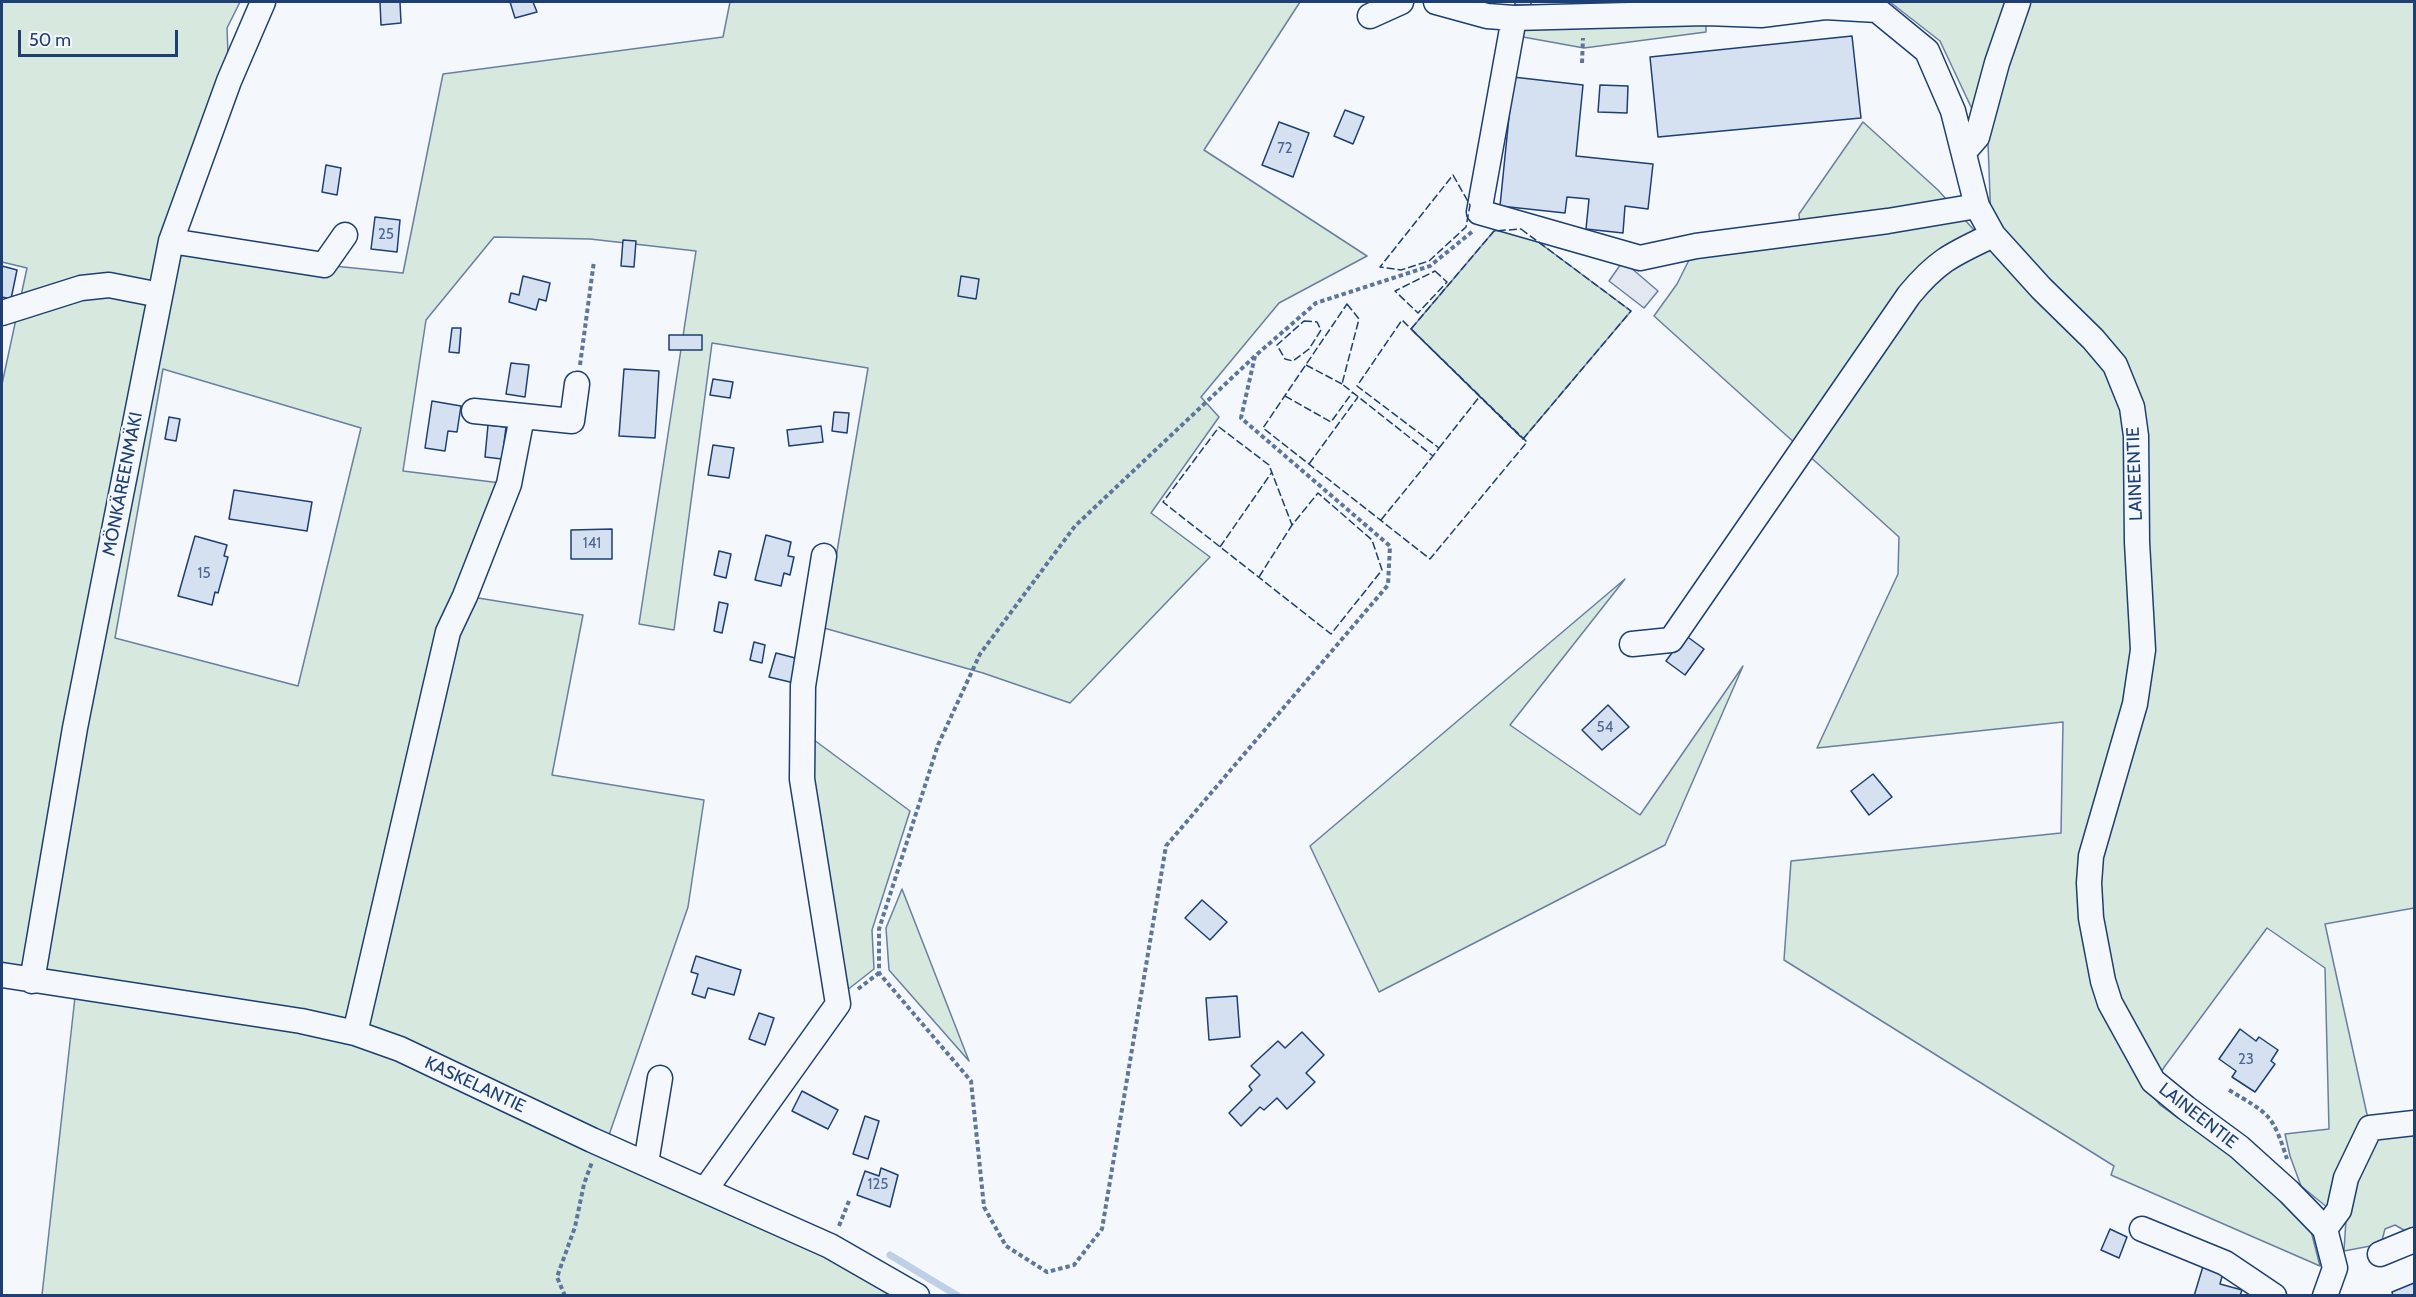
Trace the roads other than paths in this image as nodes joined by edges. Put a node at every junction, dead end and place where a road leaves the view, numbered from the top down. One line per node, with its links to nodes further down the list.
1 (263, 2): 11 (street, MÖNKÄREENMÄKI)
2 (1401, 2): 5 (street)
3 (1436, 2): 6 (street, LAINEENTIE)
4 (2018, 2): 7 (street)
5 (1370, 16)
6 (1514, 18): 7 (street, LAINEENTIE); 8 (street)
7 (1964, 152): 8 (street, LAINEENTIE)
8 (1977, 206): 10 (street, LAINEENTIE)
9 (345, 235): 11 (street)
10 (1994, 235): 18 (street); 27 (street, LAINEENTIE)
11 (171, 241): 12 (street, MÖNKÄREENMÄKI)
12 (160, 295): 13 (street); 20 (street, MÖNKÄREENMÄKI)
13 (2, 313)
14 (577, 384): 16 (street)
15 (474, 411): 16 (street)
16 (522, 417): 21 (street)
17 (824, 556): 25 (street)
18 (1632, 645)
19 (2, 975): 20 (street, KASKELANTIE)
20 (32, 981): 21 (street, KASKELANTIE)
21 (355, 1033): 24 (street, KASKELANTIE)
22 (660, 1078): 24 (street)
23 (2415, 1123): 27 (street)
24 (646, 1163): 25 (street, KASKELANTIE)
25 (705, 1190): 30 (street, KASKELANTIE)
26 (2142, 1229): 31 (street)
27 (2325, 1229): 32 (street, LAINEENTIE)
28 (2415, 1240): 29 (street)
29 (2380, 1254)
30 (917, 1296)
31 (2274, 1296)
32 (2325, 1296)

